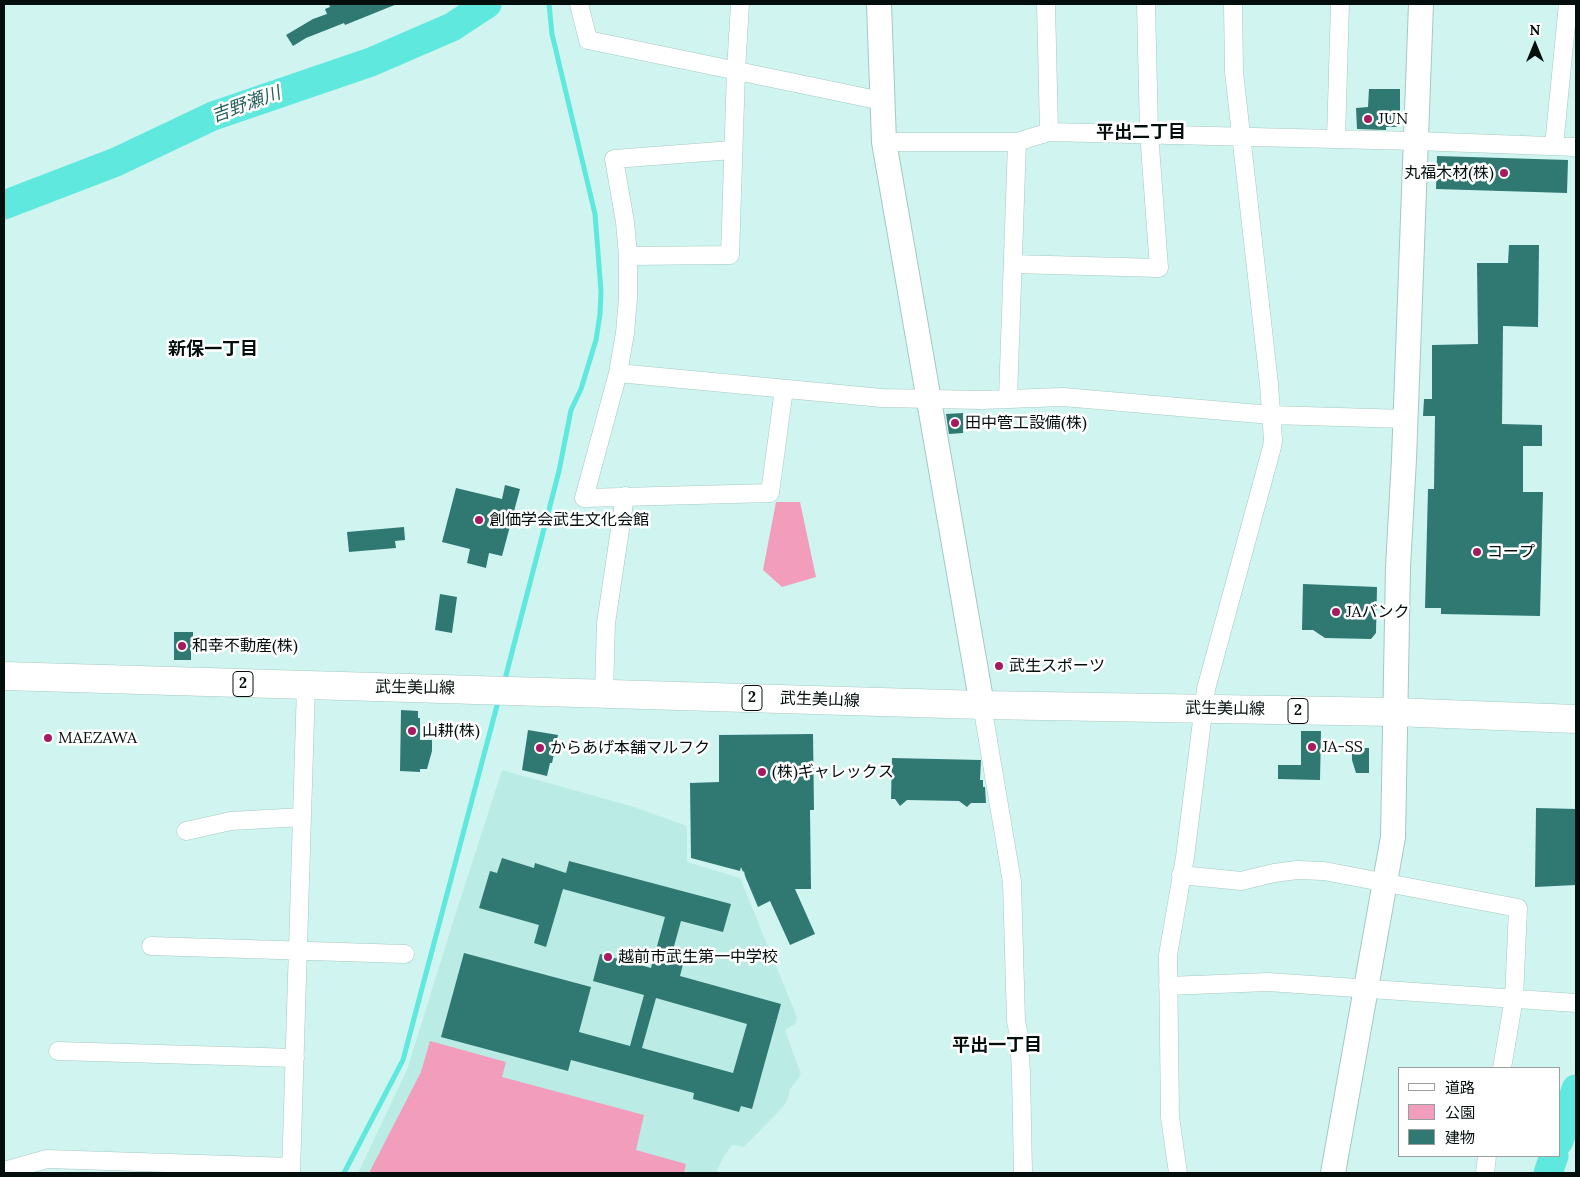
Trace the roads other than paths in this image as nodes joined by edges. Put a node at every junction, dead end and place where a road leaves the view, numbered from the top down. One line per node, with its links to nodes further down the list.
1 (579, 4): 10 (street)
2 (740, 4): 10 (street)
3 (879, 4): 11 (street)
4 (1046, 4): 12 (street)
5 (1146, 4): 13 (street)
6 (1233, 4): 14 (street)
7 (1340, 4): 15 (street)
8 (1420, 4): 16 (street)
9 (1568, 4): 19 (street)
10 (736, 71): 11 (street); 21 (street)
11 (882, 101): 17 (street)
12 (1049, 132): 13 (street); 18 (street)
13 (1149, 133): 14 (street); 23 (street)
14 (1241, 136): 15 (street); 28 (street)
15 (1336, 139): 16 (street)
16 (1416, 141): 19 (street); 29 (street)
17 (884, 142): 18 (street); 26 (street)
18 (1017, 142): 23 (street)
19 (1554, 146): 20 (street)
20 (1576, 147)
21 (733, 150): 22 (street); 22 (street)
22 (628, 256): 24 (street)
23 (1013, 264): 27 (street)
24 (618, 373): 25 (street); 30 (street)
25 (784, 388): 26 (street); 30 (street)
26 (929, 398): 27 (street); 34 (street)
27 (1008, 398): 28 (street)
28 (1271, 415): 29 (street); 35 (street)
29 (1406, 420): 36 (street)
30 (625, 496): 33 (street)
31 (4, 676): 32 (main road, 武生美山線 / 2)
32 (306, 686): 33 (main road, 武生美山線 / 2); 38 (street)
33 (604, 694): 34 (main road, 武生美山線 / 2)
34 (982, 705): 35 (main road, 武生美山線 / 2); 56 (street)
35 (1202, 709): 36 (main road, 武生美山線 / 2); 40 (street)
36 (1394, 712): 37 (main road, 武生美山線 / 2); 41 (street)
37 (1576, 719)
38 (302, 817): 39 (street); 43 (street)
39 (186, 831)
40 (1181, 874): 41 (street); 45 (street)
41 (1384, 882): 46 (street); 47 (street)
42 (151, 946): 43 (street)
43 (298, 950): 44 (street); 50 (street)
44 (405, 954)
45 (1168, 986): 46 (street); 57 (street)
46 (1366, 990): 47 (street); 58 (street)
47 (1514, 998): 48 (street); 51 (street)
48 (1576, 1003)
49 (58, 1052): 50 (street)
50 (295, 1058): 54 (street)
51 (1502, 1067)
52 (1488, 1157): 59 (street)
53 (50, 1166): 54 (street); 55 (street)
54 (291, 1170)
55 (4, 1171)
56 (1023, 1173)
57 (1178, 1173)
58 (1333, 1173)
59 (1485, 1173)

